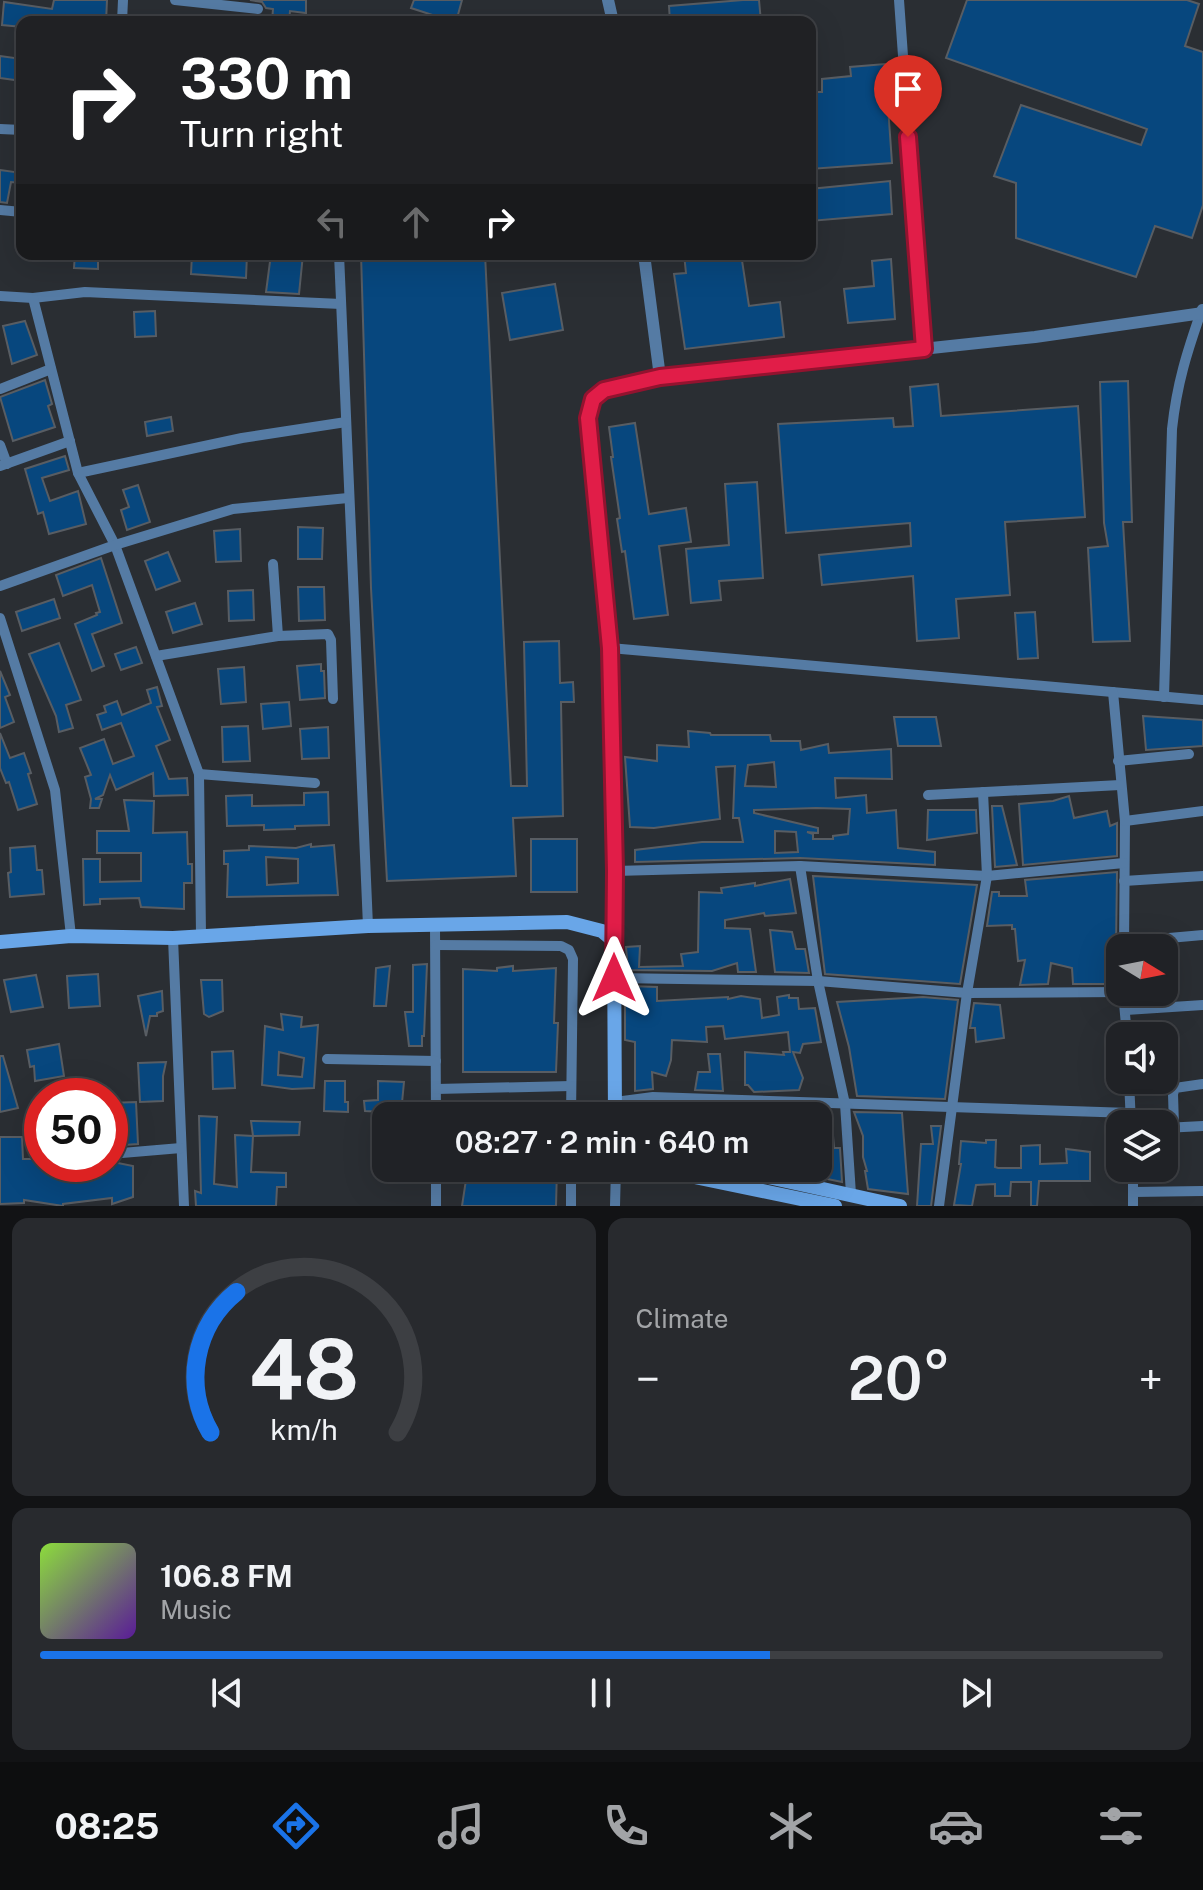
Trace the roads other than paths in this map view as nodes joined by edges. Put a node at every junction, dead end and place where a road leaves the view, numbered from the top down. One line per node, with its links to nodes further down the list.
1 (175, 0): 3 (street)
2 (899, 0): 10 (street)
3 (258, 9)
4 (339, 260): 8 (street)
5 (645, 260): 12 (street)
6 (0, 296): 7 (street)
7 (33, 298): 8 (street); 11 (street)
8 (341, 304): 14 (street)
9 (1202, 311): 10 (street); 28 (street)
10 (924, 349): 12 (street)
11 (51, 369): 13 (street); 15 (street)
12 (660, 377): 25 (street)
13 (0, 389)
14 (346, 422): 18 (street); 19 (street)
15 (70, 441): 17 (street); 18 (street)
16 (0, 445): 17 (street)
17 (3, 465)
18 (78, 473): 20 (street)
19 (348, 498): 20 (street); 46 (street)
20 (115, 545): 22 (street); 26 (street)
21 (273, 564): 24 (street)
22 (0, 586)
23 (0, 618): 51 (street)
24 (278, 636): 26 (street); 29 (street)
25 (610, 648): 27 (street); 42 (street)
26 (156, 656): 33 (street)
27 (1113, 692): 28 (street); 32 (street)
28 (1164, 697): 30 (street)
29 (333, 699)
30 (1203, 700)
31 (1189, 754): 32 (street)
32 (1118, 761): 35 (street)
33 (199, 774): 34 (street); 49 (street)
34 (315, 783)
35 (1120, 785): 36 (street); 39 (street)
36 (983, 792): 37 (street); 43 (street)
37 (928, 795)
38 (1203, 811): 39 (street)
39 (1125, 821): 40 (street)
40 (1124, 863): 43 (street); 45 (street)
41 (800, 866): 42 (street); 43 (street); 58 (street)
42 (615, 871): 54 (street)
43 (987, 876): 60 (street)
44 (1203, 876): 45 (street)
45 (1124, 881): 48 (street)
46 (368, 926): 47 (main road); 49 (main road)
47 (435, 926): 54 (main road); 56 (street)
48 (1124, 934)
49 (201, 935): 52 (main road)
50 (1203, 935): 53 (street)
51 (71, 936): 52 (main road); 55 (main road)
52 (173, 938): 82 (street)
53 (1178, 938)
54 (614, 941): 57 (main road)
55 (0, 942)
56 (436, 945): 66 (street); 68 (street)
57 (614, 978): 58 (street); 72 (main road)
58 (818, 981): 60 (street); 76 (street)
59 (1106, 992): 60 (street)
60 (967, 993): 77 (street)
61 (1203, 1005): 63 (street)
62 (1125, 1006): 63 (street)
63 (1126, 1010): 64 (street)
64 (1126, 1022)
65 (327, 1059): 66 (street)
66 (436, 1061): 69 (street)
67 (1203, 1084): 78 (street)
68 (571, 1086): 69 (street); 71 (street)
69 (436, 1089): 70 (street)
70 (436, 1102)
71 (571, 1102)
72 (615, 1102)
73 (637, 1102): 74 (street)
74 (790, 1102)
75 (832, 1104): 76 (street)
76 (845, 1104): 77 (street); 92 (street)
77 (954, 1106): 79 (street); 100 (street)
78 (1171, 1110)
79 (1106, 1117)
80 (1203, 1126): 81 (street)
81 (1178, 1127)
82 (181, 1148): 83 (street); 94 (street)
83 (128, 1152)
84 (436, 1182): 95 (street)
85 (571, 1182): 96 (street)
86 (616, 1182): 97 (street)
87 (710, 1182): 93 (main road)
88 (794, 1182): 92 (main road)
89 (1133, 1182): 91 (street)
90 (1203, 1191): 91 (street)
91 (1133, 1192): 101 (street)
92 (851, 1194): 99 (main road)
93 (790, 1201): 98 (main road)
94 (184, 1206)
95 (436, 1206)
96 (571, 1206)
97 (615, 1206)
98 (835, 1206)
99 (900, 1206)
100 (939, 1206)
101 (1133, 1206)

